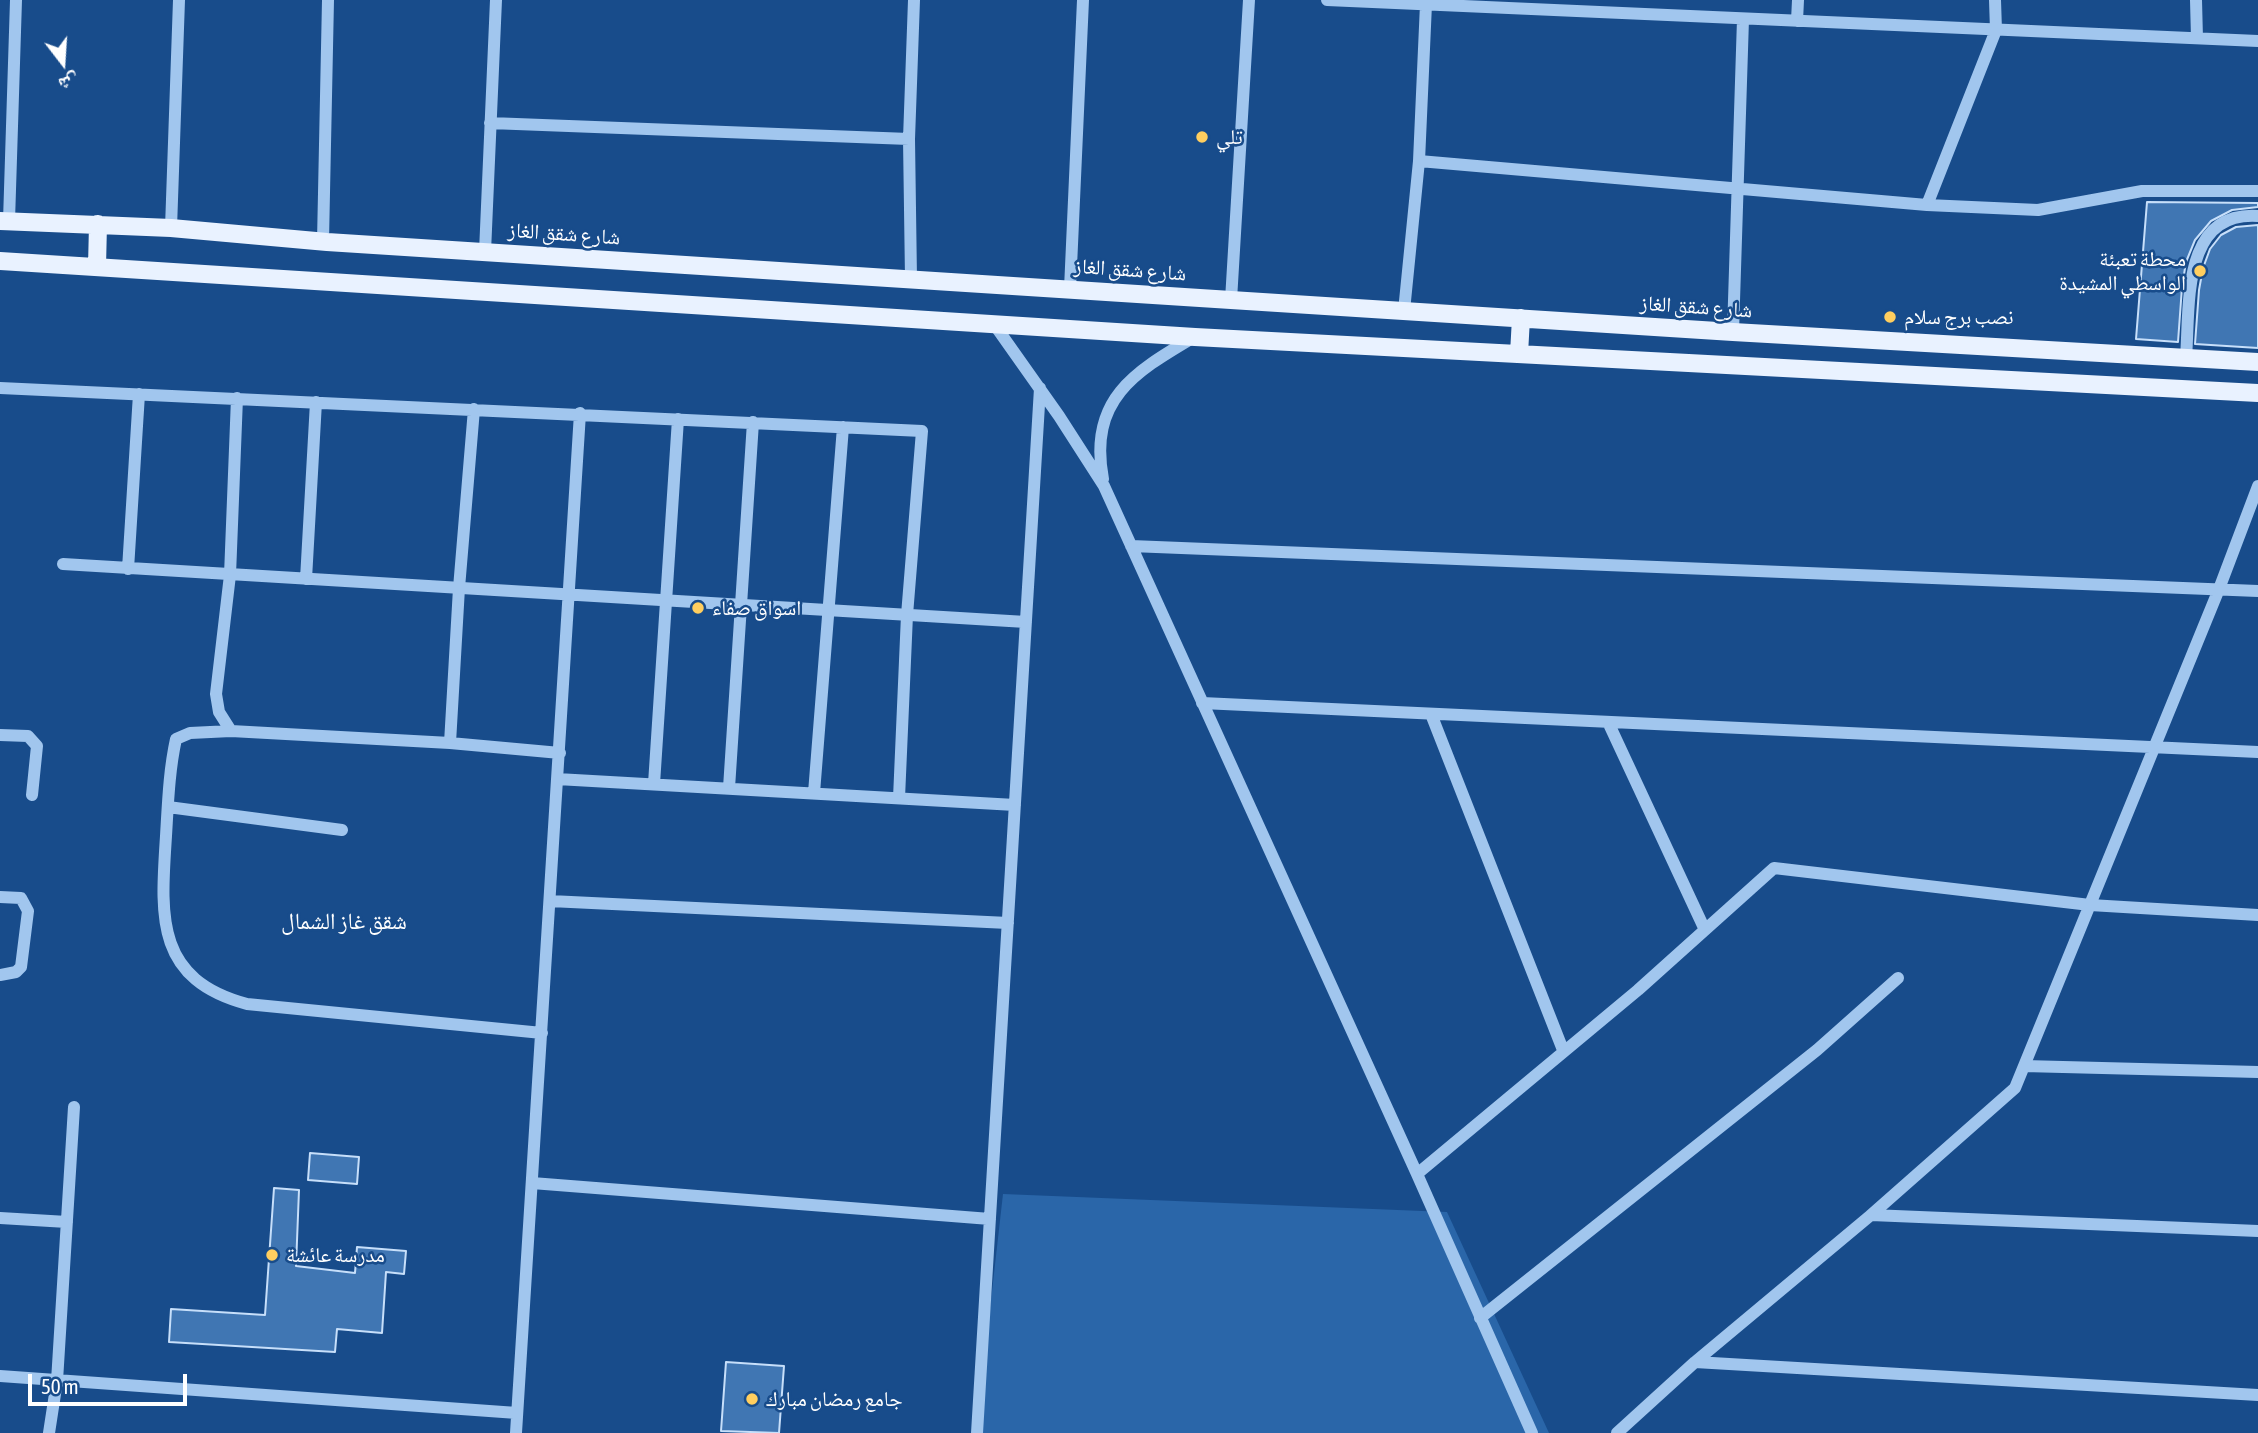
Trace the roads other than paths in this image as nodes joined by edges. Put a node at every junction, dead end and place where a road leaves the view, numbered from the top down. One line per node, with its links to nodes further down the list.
1 (16, 0): 19 (street)
2 (179, 0): 29 (street)
3 (328, 0): 30 (street)
4 (496, 0): 20 (street)
5 (914, 0): 21 (street)
6 (1083, 0): 35 (street)
7 (1249, 0): 36 (street)
8 (1327, 0): 12 (street)
9 (1798, 0): 15 (street)
10 (1995, 0): 16 (street)
11 (2196, 0): 17 (street)
12 (1426, 5): 13 (street); 22 (street)
13 (1601, 6): 14 (street)
14 (1743, 19): 15 (street); 23 (street)
15 (1797, 21): 16 (street)
16 (1997, 30): 17 (street); 25 (street)
17 (2197, 38): 18 (street)
18 (2258, 41)
19 (6, 112): 27 (street)
20 (489, 123): 21 (street); 31 (street)
21 (909, 139): 34 (street)
22 (1419, 161): 23 (street); 37 (street)
23 (1738, 187): 25 (street); 40 (street)
24 (2258, 191): 25 (street)
25 (1927, 205)
26 (2258, 216): 43 (street)
27 (4, 221): 28 (main road, شارع شقق الغاز)
28 (98, 224): 29 (main road, شارع شقق الغاز); 33 (main road)
29 (171, 228): 30 (main road, شارع شقق الغاز)
30 (323, 241): 31 (main road, شارع شقق الغاز)
31 (485, 252): 34 (main road, شارع شقق الغاز)
32 (0, 261): 33 (main road)
33 (97, 267): 39 (main road)
34 (911, 279): 35 (main road, شارع شقق الغاز)
35 (1070, 289): 36 (main road, شارع شقق الغاز)
36 (1231, 300): 37 (main road, شارع شقق الغاز)
37 (1404, 311): 38 (main road, شارع شقق الغاز)
38 (1521, 318): 40 (main road, شارع شقق الغاز); 42 (main road)
39 (994, 324): 41 (main road); 46 (street)
40 (1733, 332): 43 (main road, شارع شقق الغاز)
41 (1195, 337): 42 (main road); 57 (street)
42 (1519, 354): 47 (main road)
43 (2186, 358): 44 (main road, شارع شقق الغاز)
44 (2258, 362)
45 (0, 388): 48 (street)
46 (1040, 388): 57 (street); 71 (street)
47 (2258, 393)
48 (139, 394): 49 (street); 60 (street)
49 (237, 398): 50 (street); 61 (street)
50 (316, 402): 51 (street); 62 (street)
51 (474, 409): 52 (street); 63 (street)
52 (580, 413): 53 (street); 66 (street)
53 (678, 419): 54 (street); 67 (street)
54 (753, 422): 55 (street); 68 (street)
55 (842, 427): 69 (street); 70 (street)
56 (2258, 485): 64 (street)
57 (1104, 486): 58 (street)
58 (1131, 546): 64 (street); 72 (street)
59 (63, 564): 60 (street)
60 (128, 569): 61 (street)
61 (230, 575): 62 (street); 75 (street)
62 (306, 579): 63 (street)
63 (459, 588): 66 (street); 77 (street)
64 (2219, 589): 65 (street); 78 (street)
65 (2258, 591)
66 (569, 595): 67 (street); 80 (street)
67 (666, 601): 68 (street); 82 (street)
68 (741, 605): 69 (street); 83 (street)
69 (828, 611): 70 (street); 84 (street)
70 (907, 615): 71 (street); 86 (street)
71 (1026, 622): 87 (street)
72 (1202, 703): 73 (street); 103 (street)
73 (1431, 714): 74 (street); 99 (street)
74 (1608, 722): 78 (street); 95 (street)
75 (231, 731): 77 (street); 88 (street)
76 (0, 735): 85 (street)
77 (450, 743): 80 (street)
78 (2153, 747): 79 (street); 92 (street)
79 (2258, 752)
80 (560, 753): 81 (street)
81 (557, 779): 82 (street); 91 (street)
82 (654, 784): 83 (street)
83 (729, 788): 84 (street)
84 (814, 793): 86 (street)
85 (32, 795)
86 (899, 798): 87 (street)
87 (1015, 805): 94 (street)
88 (168, 807): 89 (street); 98 (street)
89 (342, 830)
90 (0, 897): 96 (street)
91 (550, 901): 94 (street); 98 (street)
92 (2090, 905): 93 (street); 95 (street); 100 (street)
93 (2258, 915)
94 (1008, 923): 107 (street)
95 (1705, 930): 99 (street)
96 (0, 975)
97 (1898, 978): 110 (street)
98 (541, 1033): 104 (street)
99 (1563, 1050): 103 (street)
100 (2024, 1066): 101 (street); 105 (street)
101 (2258, 1072)
102 (74, 1107): 108 (street)
103 (1417, 1174): 110 (street)
104 (532, 1183): 107 (street); 115 (street)
105 (1871, 1215): 109 (street); 111 (street)
106 (0, 1218): 108 (street)
107 (990, 1219): 118 (street)
108 (67, 1222): 113 (street)
109 (2258, 1231)
110 (1480, 1318): 119 (street)
111 (1695, 1362): 114 (street); 120 (street)
112 (0, 1376): 113 (street)
113 (57, 1381): 115 (street); 116 (street)
114 (2258, 1395)
115 (517, 1413): 117 (street)
116 (49, 1433)
117 (516, 1433)
118 (977, 1433)
119 (1532, 1433)
120 (1617, 1433)

